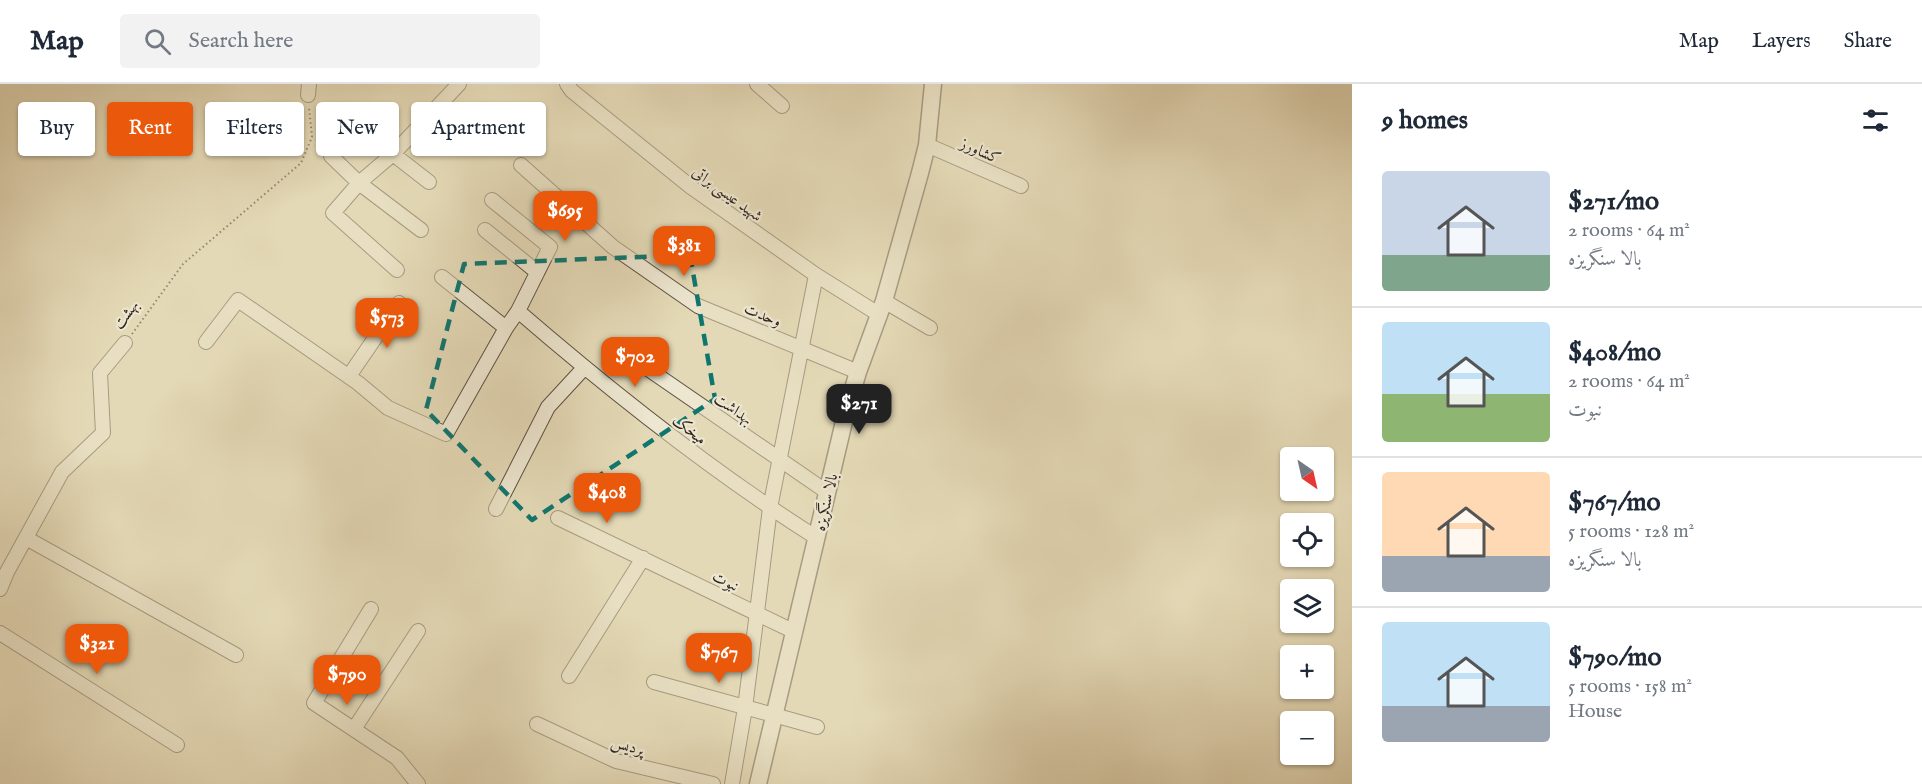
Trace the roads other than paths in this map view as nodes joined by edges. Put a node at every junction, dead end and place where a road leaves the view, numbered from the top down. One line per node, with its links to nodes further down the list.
1 (459, 84): 7 (street)
2 (567, 84): 20 (street, شهید عیسی براتی)
3 (757, 84): 5 (street)
4 (933, 84): 6 (street, بالا سنگریزه)
5 (782, 106)
6 (927, 145): 14 (street, کشاورز); 23 (street, بالا سنگریزه)
7 (399, 148)
8 (331, 156): 13 (street)
9 (391, 156): 13 (street)
10 (396, 156): 12 (street)
11 (521, 165): 29 (street, وحدت)
12 (429, 182)
13 (359, 183): 16 (street); 18 (street)
14 (1021, 186)
15 (492, 200): 19 (street)
16 (421, 230)
17 (485, 230): 19 (street)
18 (397, 270)
19 (537, 273): 24 (street)
20 (816, 275): 23 (street, شهید عیسی براتی); 29 (street)
21 (442, 277): 25 (street)
22 (399, 303): 33 (street)
23 (882, 308): 26 (street, شهید عیسی براتی); 32 (street, بالا سنگریزه)
24 (518, 311): 25 (street); 31 (street, میخک)
25 (506, 328): 33 (street)
26 (930, 328)
27 (206, 342): 33 (street)
28 (125, 343): 39 (street, بهشت)
29 (802, 347): 32 (street, وحدت); 34 (street)
30 (622, 351): 34 (street, بهداشت)
31 (584, 368): 36 (street, میخک); 37 (street)
32 (858, 372): 35 (street, بالا سنگریزه)
33 (349, 376)
34 (780, 459): 35 (street, بهداشت); 36 (street)
35 (827, 492): 40 (street, بالا سنگریزه)
36 (770, 508): 40 (street, میخک); 44 (street)
37 (496, 509)
38 (558, 518): 41 (street, نبوت)
39 (26, 538): 42 (street, بهشت); 48 (street)
40 (817, 538): 46 (street, بالا سنگریزه)
41 (643, 558): 44 (street, نبوت); 49 (street)
42 (0, 589)
43 (371, 609): 55 (street)
44 (758, 614): 46 (street, نبوت); 51 (street)
45 (418, 631): 55 (street)
46 (795, 632): 52 (street, بالا سنگریزه)
47 (0, 633): 56 (street)
48 (236, 655)
49 (569, 676)
50 (654, 682): 51 (street)
51 (746, 708): 52 (street); 59 (street)
52 (776, 716): 54 (street); 60 (street, بالا سنگریزه)
53 (537, 724): 58 (street, پردیس)
54 (817, 727)
55 (354, 729): 57 (street)
56 (177, 744)
57 (418, 784)
58 (713, 784)
59 (732, 784)
60 (758, 784)

